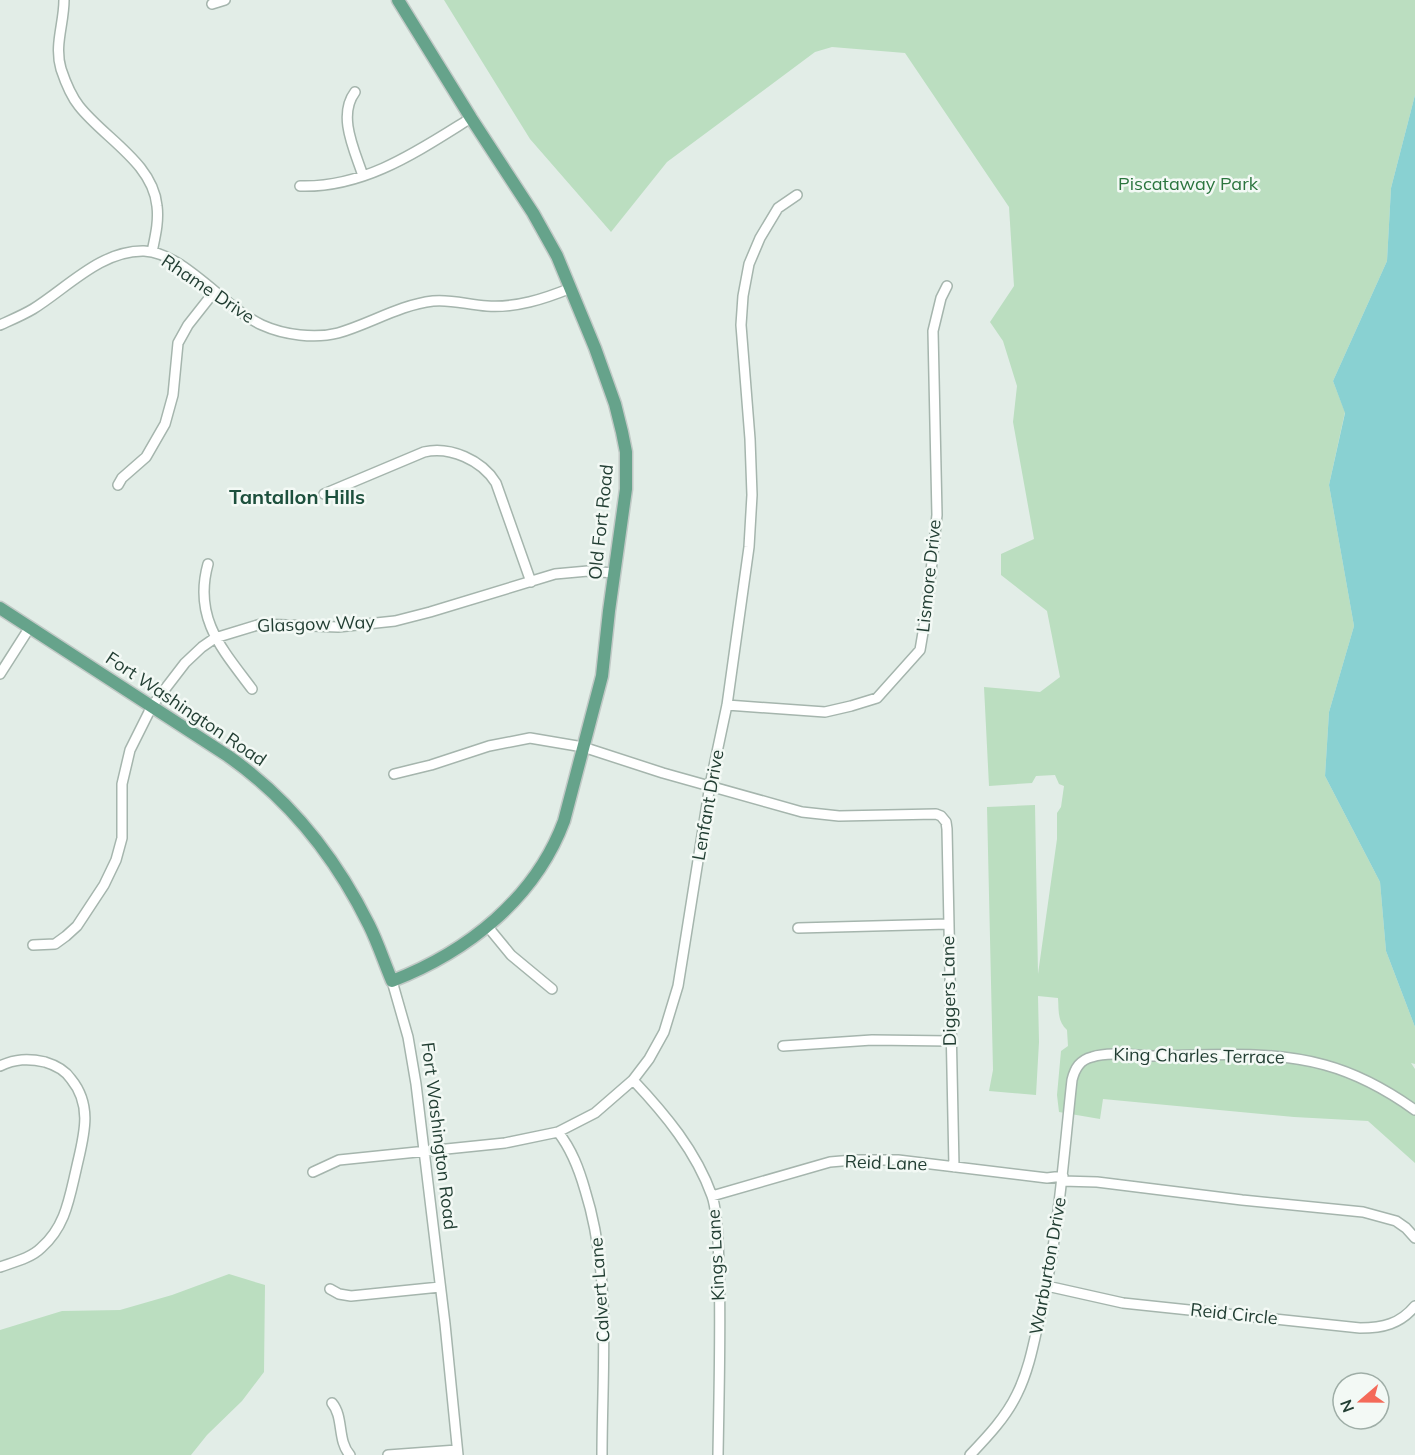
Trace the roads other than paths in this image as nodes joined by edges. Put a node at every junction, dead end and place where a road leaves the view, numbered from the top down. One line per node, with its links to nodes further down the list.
1 (64, 0): 10 (street)
2 (225, 0): 4 (street)
3 (398, 0): 6 (main road, Old Fort Road)
4 (213, 4)
5 (355, 92): 7 (street)
6 (471, 118): 7 (street); 12 (main road, Old Fort Road)
7 (363, 176): 8 (street)
8 (300, 186)
9 (797, 195): 25 (street, Lenfant Drive)
10 (152, 252): 13 (street, Rhame Drive); 14 (street, Rhame Drive)
11 (947, 286): 25 (street, Lismore Drive)
12 (571, 288): 13 (street, Rhame Drive); 18 (main road, Old Fort Road)
13 (214, 292): 15 (street)
14 (0, 325)
15 (118, 485)
16 (324, 494): 19 (street)
17 (208, 564): 22 (street)
18 (614, 573): 19 (street, Glasgow Way); 27 (main road, Old Fort Road)
19 (531, 582): 22 (street, Glasgow Way)
20 (0, 608): 21 (main road, Fort Washington Road)
21 (30, 627): 23 (street); 26 (main road, Fort Washington Road)
22 (215, 638): 24 (street); 26 (street, Glasgow Way)
23 (0, 674)
24 (252, 689)
25 (726, 705): 29 (street, Lenfant Drive)
26 (152, 706): 33 (street, Glasgow Way); 34 (main road, Fort Washington Road)
27 (583, 747): 28 (street); 29 (street); 31 (main road, Old Fort Road)
28 (394, 774)
29 (710, 785): 30 (street, Diggers Lane); 40 (street, Lenfant Drive)
30 (948, 924): 32 (street); 36 (street, Diggers Lane)
31 (488, 927): 34 (main road, Old Fort Road); 35 (street)
32 (798, 928)
33 (33, 945)
34 (392, 981): 43 (street, Fort Washington Road)
35 (552, 989)
36 (950, 1041): 37 (street); 44 (street, Diggers Lane)
37 (783, 1046)
38 (1081, 1062): 41 (street, King Charles Terrace); 46 (street, Warburton Drive)
39 (0, 1066): 49 (street)
40 (633, 1080): 42 (street, Lenfant Drive); 47 (street, Kings Lane)
41 (1415, 1110)
42 (558, 1132): 43 (street, Lenfant Drive); 58 (street, Calvert Lane)
43 (423, 1150): 45 (street, Lenfant Drive); 51 (street, Fort Washington Road)
44 (954, 1167): 46 (street, Reid Lane); 47 (street, Reid Lane)
45 (313, 1172)
46 (1063, 1178): 48 (street); 50 (street, Warburton Drive)
47 (712, 1196): 59 (street, Kings Lane)
48 (1415, 1238)
49 (0, 1267)
50 (1047, 1286): 53 (street, Reid Circle); 60 (street, Warburton Drive)
51 (440, 1287): 52 (street); 55 (street, Fort Washington Road)
52 (330, 1289)
53 (1414, 1308)
54 (332, 1403): 56 (street)
55 (457, 1452): 57 (street)
56 (350, 1455)
57 (388, 1455)
58 (602, 1455)
59 (718, 1455)
60 (970, 1455)

